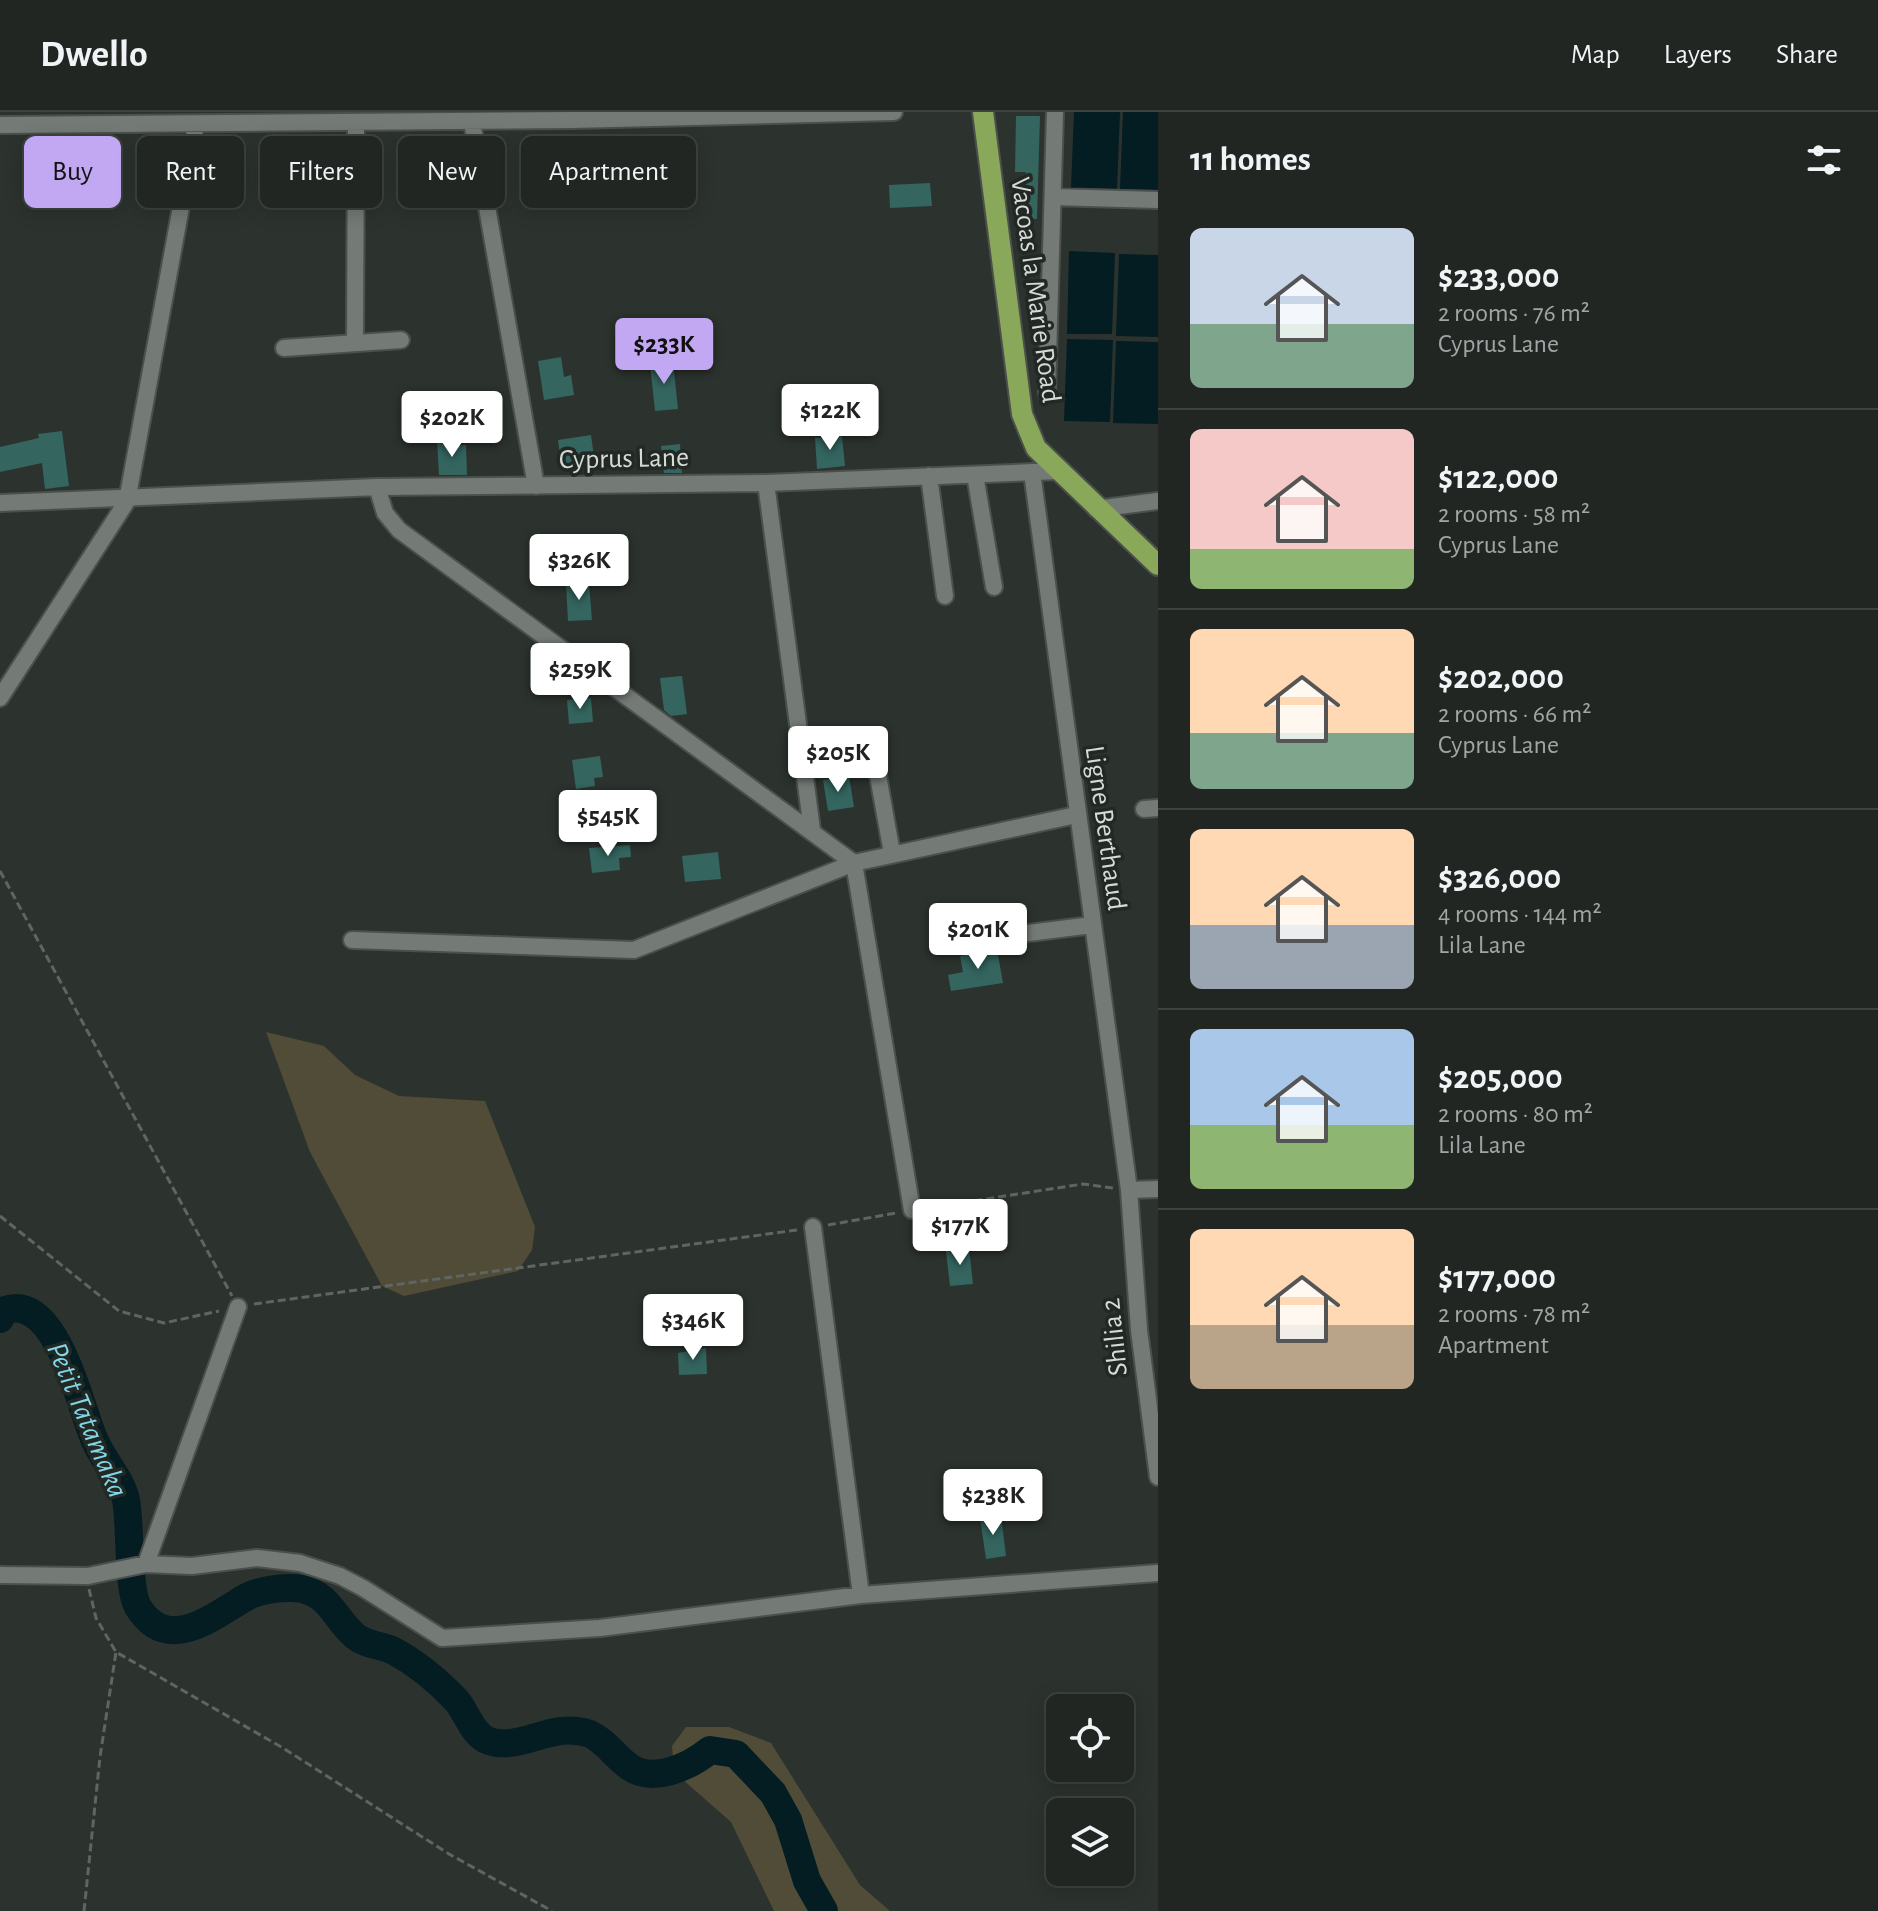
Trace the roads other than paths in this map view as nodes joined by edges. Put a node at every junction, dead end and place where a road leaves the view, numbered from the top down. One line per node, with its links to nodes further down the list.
1 (894, 112): 4 (street)
2 (983, 112): 16 (main road, Vacoas la Marie Road)
3 (1055, 112): 10 (street)
4 (572, 116): 6 (street)
5 (374, 118): 6 (street); 7 (street)
6 (472, 122): 21 (street)
7 (356, 123): 9 (street); 12 (street)
8 (0, 125): 9 (street)
9 (196, 125): 23 (street)
10 (1053, 197): 11 (street); 15 (street)
11 (1158, 200)
12 (355, 340): 13 (street); 14 (street)
13 (401, 340)
14 (284, 348)
15 (1047, 393)
16 (1058, 471): 17 (street, Cyprus Lane); 26 (main road, Vacoas la Marie Road)
17 (1032, 472): 18 (street, Cyprus Lane); 32 (street, Ligne Berthaud)
18 (975, 475): 19 (street, Cyprus Lane); 28 (street)
19 (929, 476): 20 (street, Cyprus Lane); 29 (street)
20 (766, 483): 21 (street, Cyprus Lane); 33 (street)
21 (536, 486): 22 (street, Cyprus Lane)
22 (377, 487): 23 (street, Cyprus Lane); 33 (street)
23 (127, 501): 25 (street, Cyprus Lane); 30 (street)
24 (1158, 501): 26 (street)
25 (0, 503)
26 (1096, 509): 27 (main road, Vacoas la Marie Road)
27 (1158, 565)
28 (994, 587)
29 (945, 596)
30 (0, 698)
31 (873, 748): 34 (street)
32 (1076, 815): 34 (street); 36 (street, Ligne Berthaud)
33 (812, 830): 35 (street)
34 (892, 853): 35 (street)
35 (854, 863): 37 (street); 41 (street)
36 (1092, 925): 38 (street); 40 (street, Ligne Berthaud)
37 (352, 940)
38 (966, 941)
39 (1158, 1189): 40 (street)
40 (1129, 1190): 45 (street, Shilia 2)
41 (912, 1210)
42 (813, 1227): 50 (street)
43 (238, 1307): 47 (street)
44 (1158, 1326): 45 (street)
45 (1139, 1330): 46 (street, Shilia 2)
46 (1158, 1477)
47 (146, 1564): 49 (street); 50 (street)
48 (1158, 1573): 50 (street)
49 (0, 1575)
50 (861, 1595)

